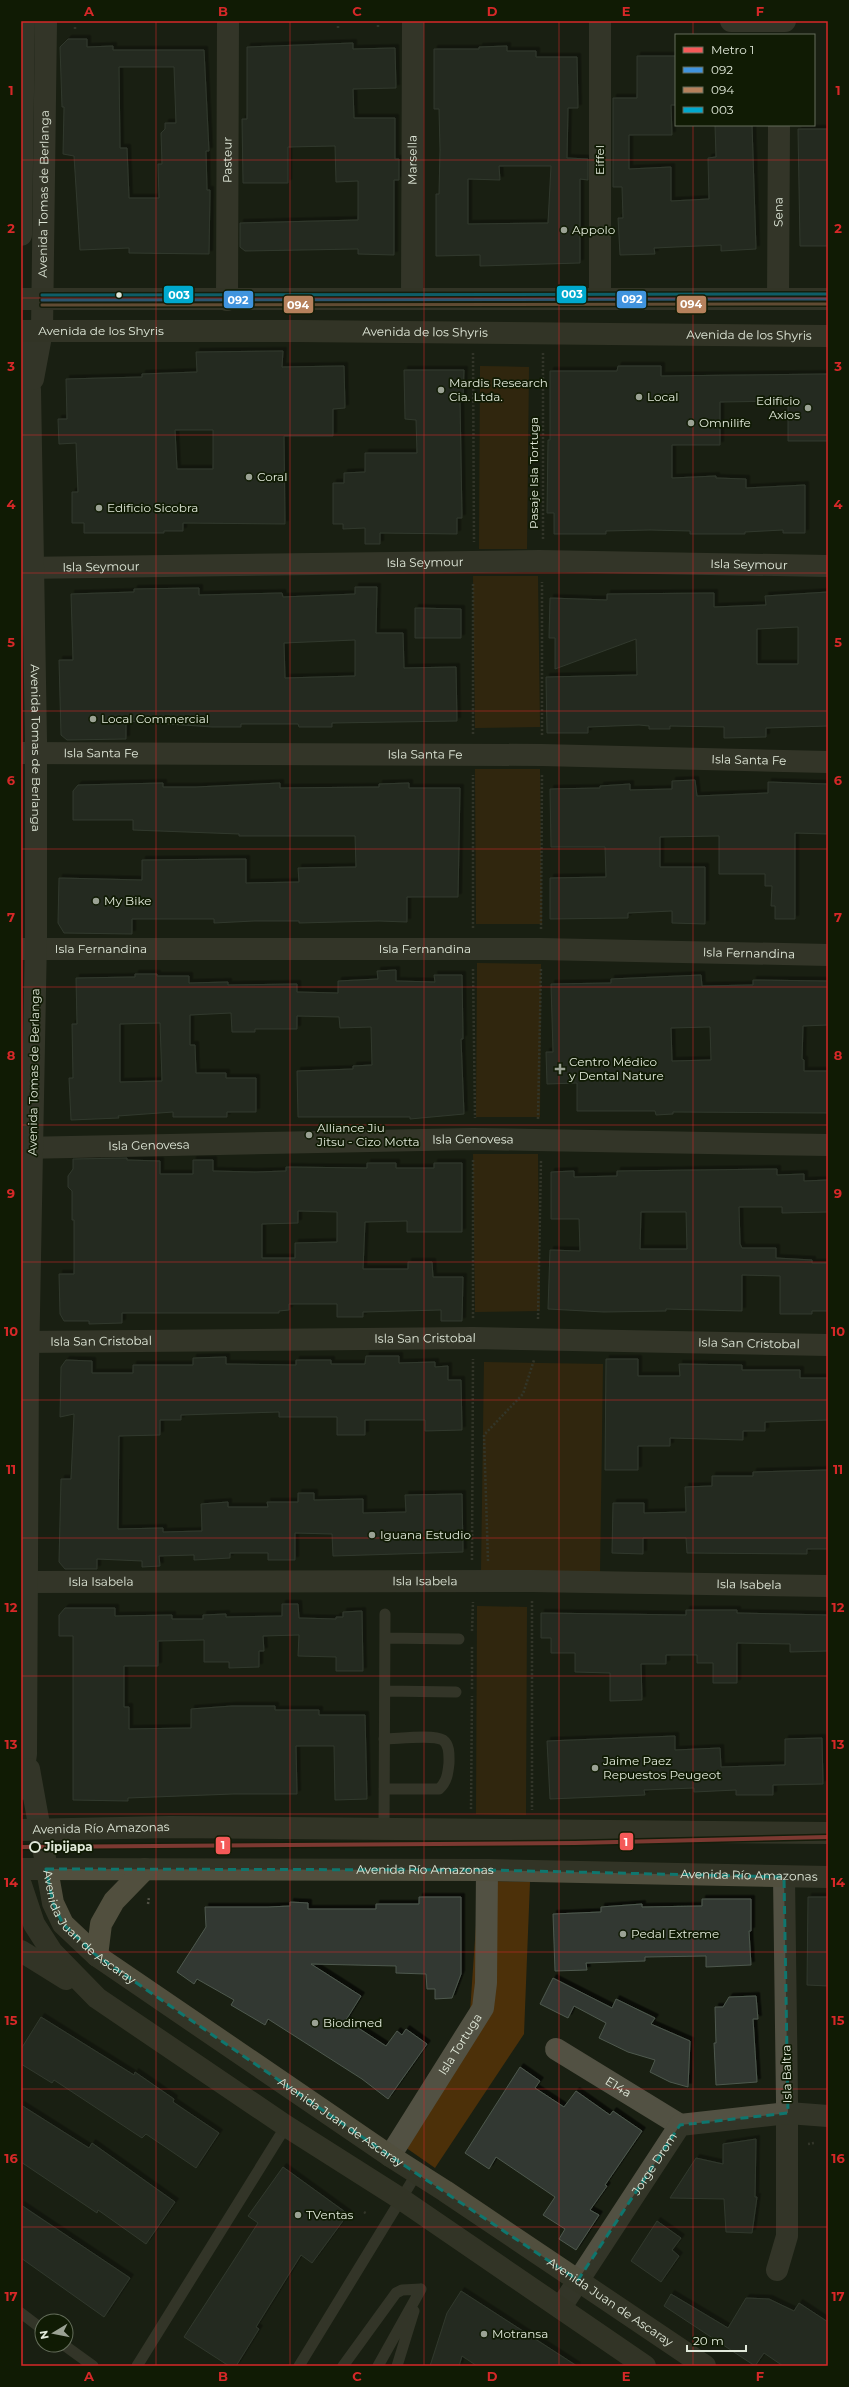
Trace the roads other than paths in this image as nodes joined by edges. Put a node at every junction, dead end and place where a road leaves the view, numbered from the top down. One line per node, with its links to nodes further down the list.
1 (24, 21): 9 (street, Avenida Tomas de Berlanga)
2 (46, 21): 13 (street, Avenida Tomas de Berlanga)
3 (228, 21): 14 (street, Pasteur)
4 (413, 21): 10 (street, Marsella)
5 (600, 21): 15 (street, Eiffel)
6 (731, 21): 7 (street)
7 (779, 26)
8 (778, 126): 11 (street, Sena)
9 (21, 235)
10 (412, 299): 14 (main road); 15 (main road)
11 (778, 299): 12 (main road); 15 (main road)
12 (828, 299)
13 (31, 300): 14 (main road); 16 (street, Avenida Tomas de Berlanga)
14 (227, 300)
15 (600, 300)
16 (31, 331): 17 (main road, Avenida de los Shyris); 19 (street, Avenida Tomas de Berlanga)
17 (828, 336)
18 (21, 343): 19 (street, Avenida Tomas de Berlanga)
19 (30, 390): 21 (street, Avenida Tomas de Berlanga)
20 (828, 566): 21 (street, Isla Seymour)
21 (27, 568): 22 (street, Avenida Tomas de Berlanga)
22 (28, 753): 23 (street, Isla Santa Fe); 24 (street, Avenida Tomas de Berlanga)
23 (828, 762)
24 (29, 949): 25 (street, Isla Fernandina); 27 (street, Avenida Tomas de Berlanga)
25 (828, 955)
26 (828, 1145): 27 (street, Isla Genovesa)
27 (27, 1148): 28 (street, Avenida Tomas de Berlanga)
28 (25, 1342): 29 (street, Isla San Cristobal); 30 (street, Avenida Tomas de Berlanga)
29 (828, 1345)
30 (24, 1582): 31 (street, Isla Isabela); 38 (street, Avenida Tomas de Berlanga)
31 (828, 1586)
32 (385, 1614): 33 (lane)
33 (385, 1638): 34 (lane); 35 (lane)
34 (459, 1639)
35 (385, 1691): 36 (lane); 37 (lane)
36 (456, 1692)
37 (384, 1739): 40 (lane); 40 (lane)
38 (26, 1754): 39 (street, Avenida Tomas de Berlanga); 41 (street, Avenida Tomas de Berlanga)
39 (21, 1789)
40 (384, 1789): 42 (lane)
41 (31, 1830): 42 (main road, Avenida Río Amazonas); 45 (main road, Avenida Juan de Ascaray)
42 (384, 1830): 43 (main road, Avenida Río Amazonas)
43 (828, 1833)
44 (21, 1869): 45 (main road, Avenida Río Amazonas)
45 (46, 1869): 46 (main road, Avenida Río Amazonas); 52 (main road, Avenida Juan de Ascaray)
46 (144, 1869): 47 (main road, Avenida Río Amazonas); 52 (main road)
47 (487, 1870): 48 (main road, Avenida Río Amazonas); 59 (street, Isla Tortuga)
48 (784, 1877): 49 (main road, Avenida Río Amazonas); 55 (street, Isla Baltra)
49 (828, 1877)
50 (21, 1885): 53 (main road)
51 (21, 1951): 53 (main road)
52 (97, 1956): 59 (main road, Avenida Juan de Ascaray)
53 (97, 1998): 58 (main road)
54 (556, 2049): 57 (street, E14a)
55 (788, 2113): 56 (street, Jorge Drom); 57 (street, Jorge Drom); 62 (street, Isla Baltra)
56 (828, 2116)
57 (680, 2125): 63 (street, Jorge Drom)
58 (286, 2126): 61 (main road); 70 (lane)
59 (390, 2156): 60 (main road, Avenida Juan de Ascaray)
60 (417, 2174): 61 (lane); 63 (main road, Avenida Juan de Ascaray)
61 (401, 2199): 65 (main road); 71 (lane)
62 (777, 2270)
63 (578, 2280): 65 (street, Jorge Drom); 76 (main road, Avenida Juan de Ascaray)
64 (420, 2289): 72 (lane); 73 (lane); 74 (lane)
65 (561, 2307): 75 (main road)
66 (21, 2313): 67 (lane)
67 (34, 2323)
68 (74, 2352): 69 (lane)
69 (93, 2366)
70 (137, 2366)
71 (299, 2366)
72 (343, 2366)
73 (378, 2366)
74 (397, 2366)
75 (645, 2366)
76 (705, 2366)

